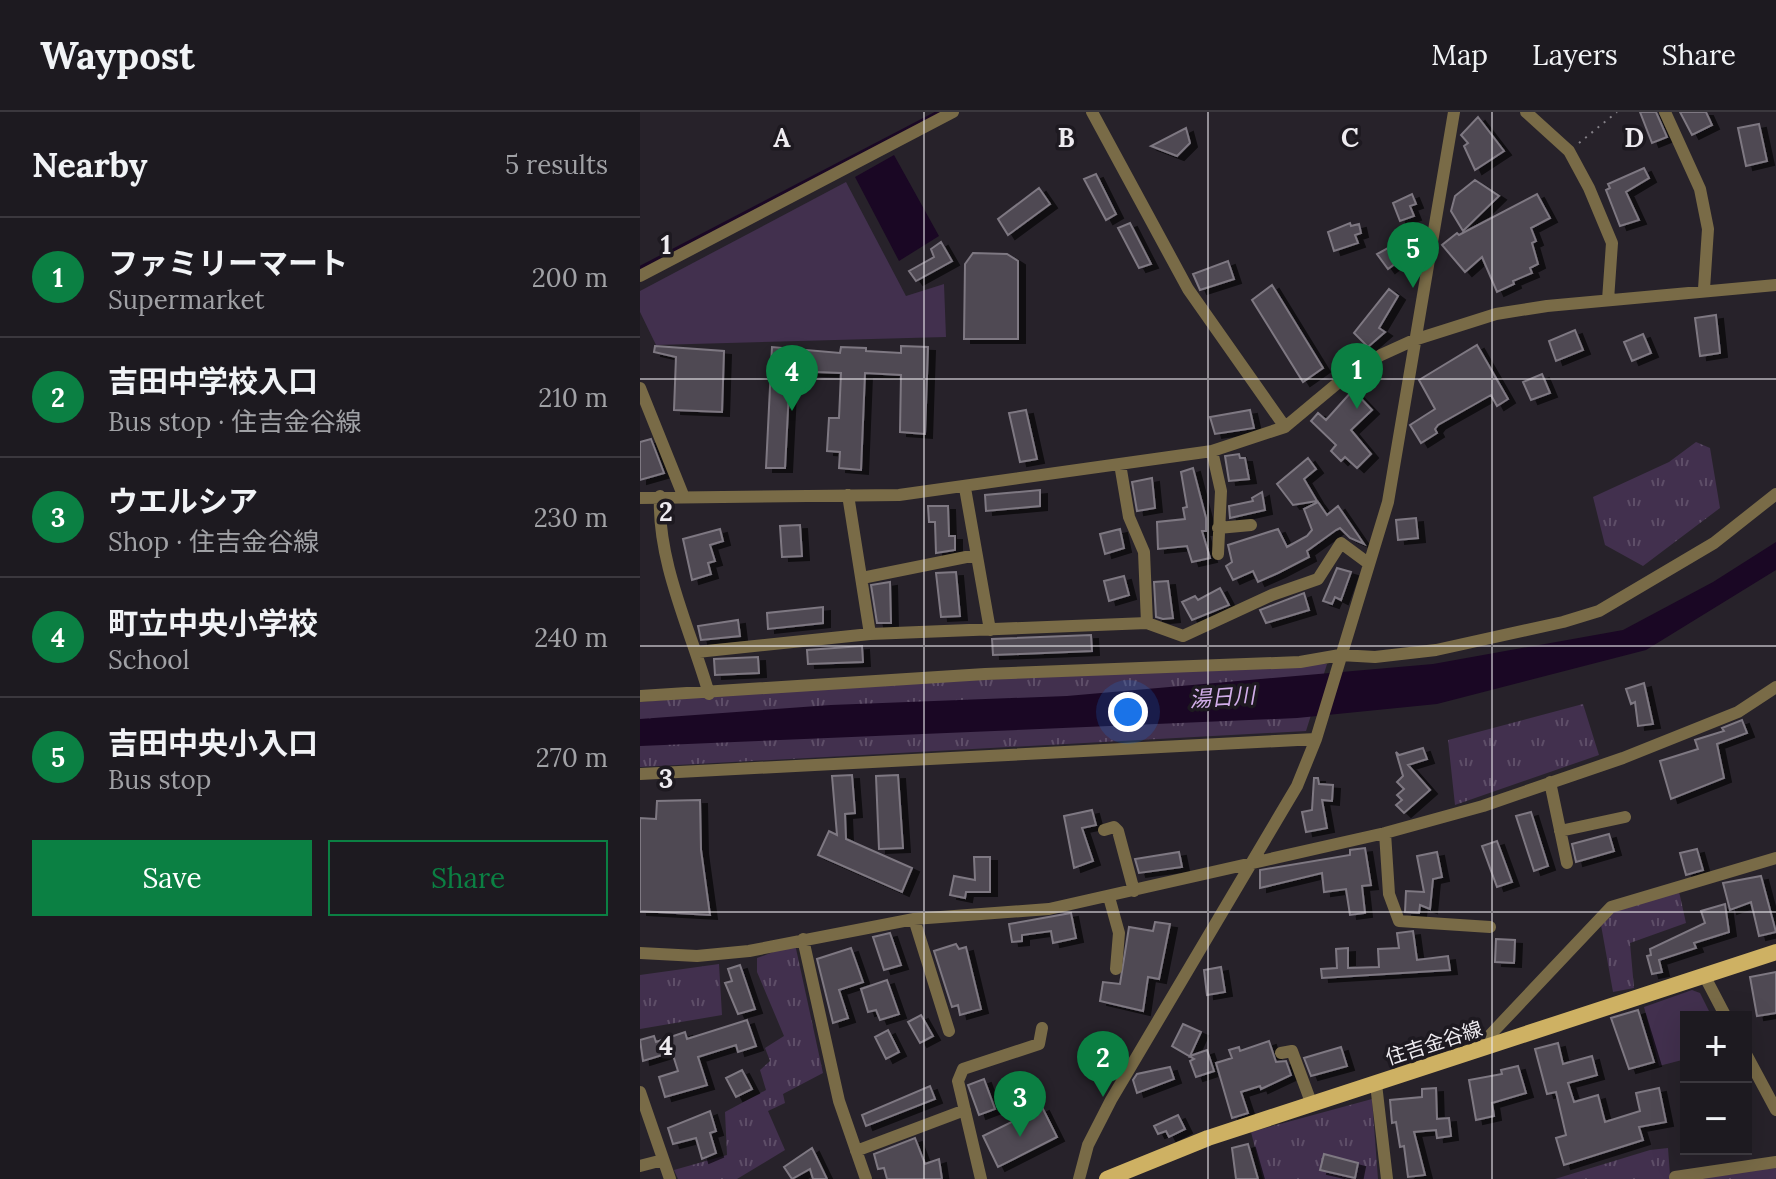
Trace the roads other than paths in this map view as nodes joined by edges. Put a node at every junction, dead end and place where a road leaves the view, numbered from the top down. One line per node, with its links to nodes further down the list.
1 (953, 112): 6 (street)
2 (1092, 112): 12 (street)
3 (1454, 112): 10 (street)
4 (1526, 112): 9 (street)
5 (1665, 112): 8 (street)
6 (640, 276)
7 (1776, 285): 8 (street)
8 (1704, 289): 9 (street)
9 (1608, 300): 10 (street)
10 (1414, 340): 12 (street); 25 (street)
11 (640, 388): 17 (street)
12 (1285, 427): 13 (street)
13 (1212, 451): 14 (street); 22 (street)
14 (1120, 464): 15 (street); 27 (street)
15 (965, 488): 18 (street); 24 (street)
16 (1776, 494): 31 (street)
17 (683, 495): 18 (street); 19 (street)
18 (848, 495): 26 (street)
19 (660, 496): 20 (street); 30 (street)
20 (640, 498)
21 (1251, 525): 22 (street)
22 (1218, 528): 23 (street)
23 (1218, 554)
24 (976, 555): 26 (street); 28 (street)
25 (1368, 563): 27 (street); 31 (street)
26 (862, 578): 29 (street)
27 (1147, 623): 28 (street)
28 (990, 630): 29 (street)
29 (870, 634): 30 (street)
30 (697, 652): 33 (street)
31 (1340, 655): 33 (street); 35 (street)
32 (1776, 687): 37 (street)
33 (709, 694): 34 (street)
34 (640, 696)
35 (1317, 735): 36 (street); 44 (street)
36 (640, 774)
37 (1550, 782): 40 (street); 41 (street)
38 (1625, 817): 40 (street)
39 (1104, 830): 45 (street)
40 (1560, 831): 43 (street)
41 (1385, 833): 44 (street); 48 (street)
42 (1776, 858): 57 (street)
43 (1567, 863)
44 (1251, 864): 45 (street); 74 (street)
45 (1134, 891): 46 (street)
46 (1109, 897): 47 (street); 52 (street)
47 (914, 919): 49 (street); 56 (street)
48 (1490, 927)
49 (803, 939): 51 (street); 66 (street)
50 (1776, 952): 53 (main road, 住吉金谷線)
51 (640, 953)
52 (1116, 969)
53 (1704, 975): 54 (street); 57 (main road, 住吉金谷線)
54 (1723, 1011)
55 (1042, 1028): 64 (street)
56 (949, 1031)
57 (1482, 1049): 60 (main road, 住吉金谷線)
58 (1281, 1053): 63 (street)
59 (1752, 1063): 62 (street)
60 (1376, 1084): 63 (main road, 住吉金谷線); 76 (street)
61 (640, 1092): 67 (street)
62 (1772, 1094): 65 (street)
63 (1312, 1105): 75 (main road, 住吉金谷線)
64 (965, 1110): 66 (street); 73 (street)
65 (1776, 1110)
66 (856, 1151): 72 (street)
67 (663, 1160): 69 (street); 71 (street)
68 (1776, 1162): 70 (street)
69 (640, 1166)
70 (1675, 1177)
71 (670, 1179)
72 (866, 1179)
73 (981, 1179)
74 (1079, 1179)
75 (1107, 1179)
76 (1387, 1179)

